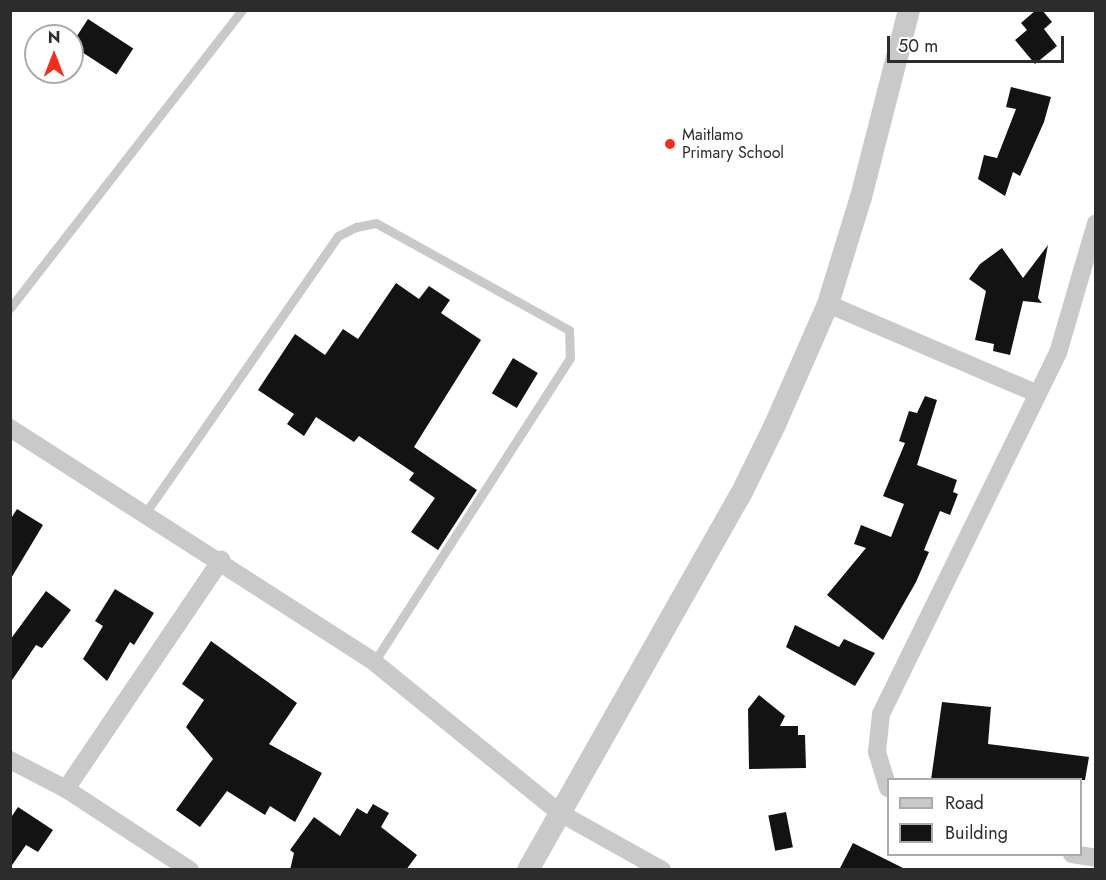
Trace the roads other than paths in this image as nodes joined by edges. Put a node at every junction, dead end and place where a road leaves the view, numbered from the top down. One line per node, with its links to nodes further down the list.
1 (242, 10): 5 (lane)
2 (909, 10): 4 (street)
3 (1095, 223): 6 (street)
4 (828, 304): 6 (street); 14 (street)
5 (10, 308)
6 (1038, 394): 12 (street)
7 (10, 428): 8 (street)
8 (144, 515): 9 (street); 10 (lane)
9 (221, 560): 10 (street); 13 (street)
10 (374, 662): 14 (street)
11 (10, 760): 13 (street)
12 (887, 785)
13 (66, 789): 17 (street)
14 (560, 813): 18 (street); 19 (street)
15 (1080, 856): 16 (street)
16 (1095, 858)
17 (190, 870)
18 (528, 870)
19 (662, 870)

